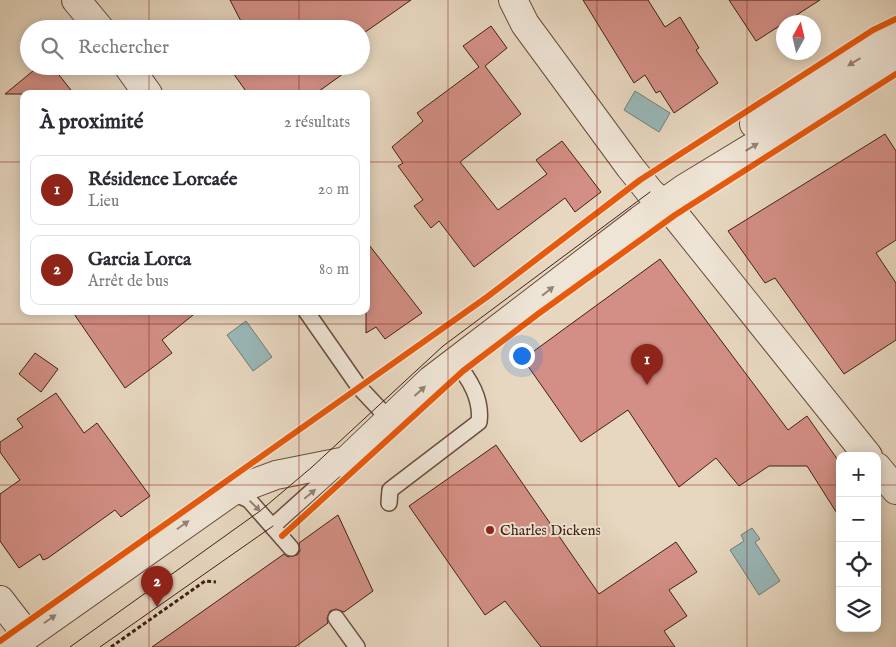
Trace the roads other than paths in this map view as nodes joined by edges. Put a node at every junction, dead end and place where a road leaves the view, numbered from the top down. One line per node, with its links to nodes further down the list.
1 (76, 0): 3 (street)
2 (512, 0): 8 (street)
3 (93, 20)
4 (896, 37): 8 (street, one-way to 8)
5 (896, 60): 8 (street, one-way to 5)
6 (134, 75): 7 (street)
7 (145, 90)
8 (656, 197): 10 (street, one-way to 8); 12 (street)
9 (309, 315): 11 (lane)
10 (455, 362): 11 (street, one-way to 10); 17 (lane)
11 (389, 419): 13 (street)
12 (865, 452)
13 (346, 461): 16 (street); 18 (lane, one-way to 13)
14 (881, 472): 15 (street)
15 (896, 490)
16 (231, 492): 18 (lane, one-way to 18); 23 (street, one-way to 16)
17 (388, 503)
18 (273, 526): 19 (lane)
19 (291, 548)
20 (0, 600): 23 (street)
21 (336, 618): 24 (lane)
22 (0, 637): 23 (lane)
23 (15, 643)
24 (357, 647)

